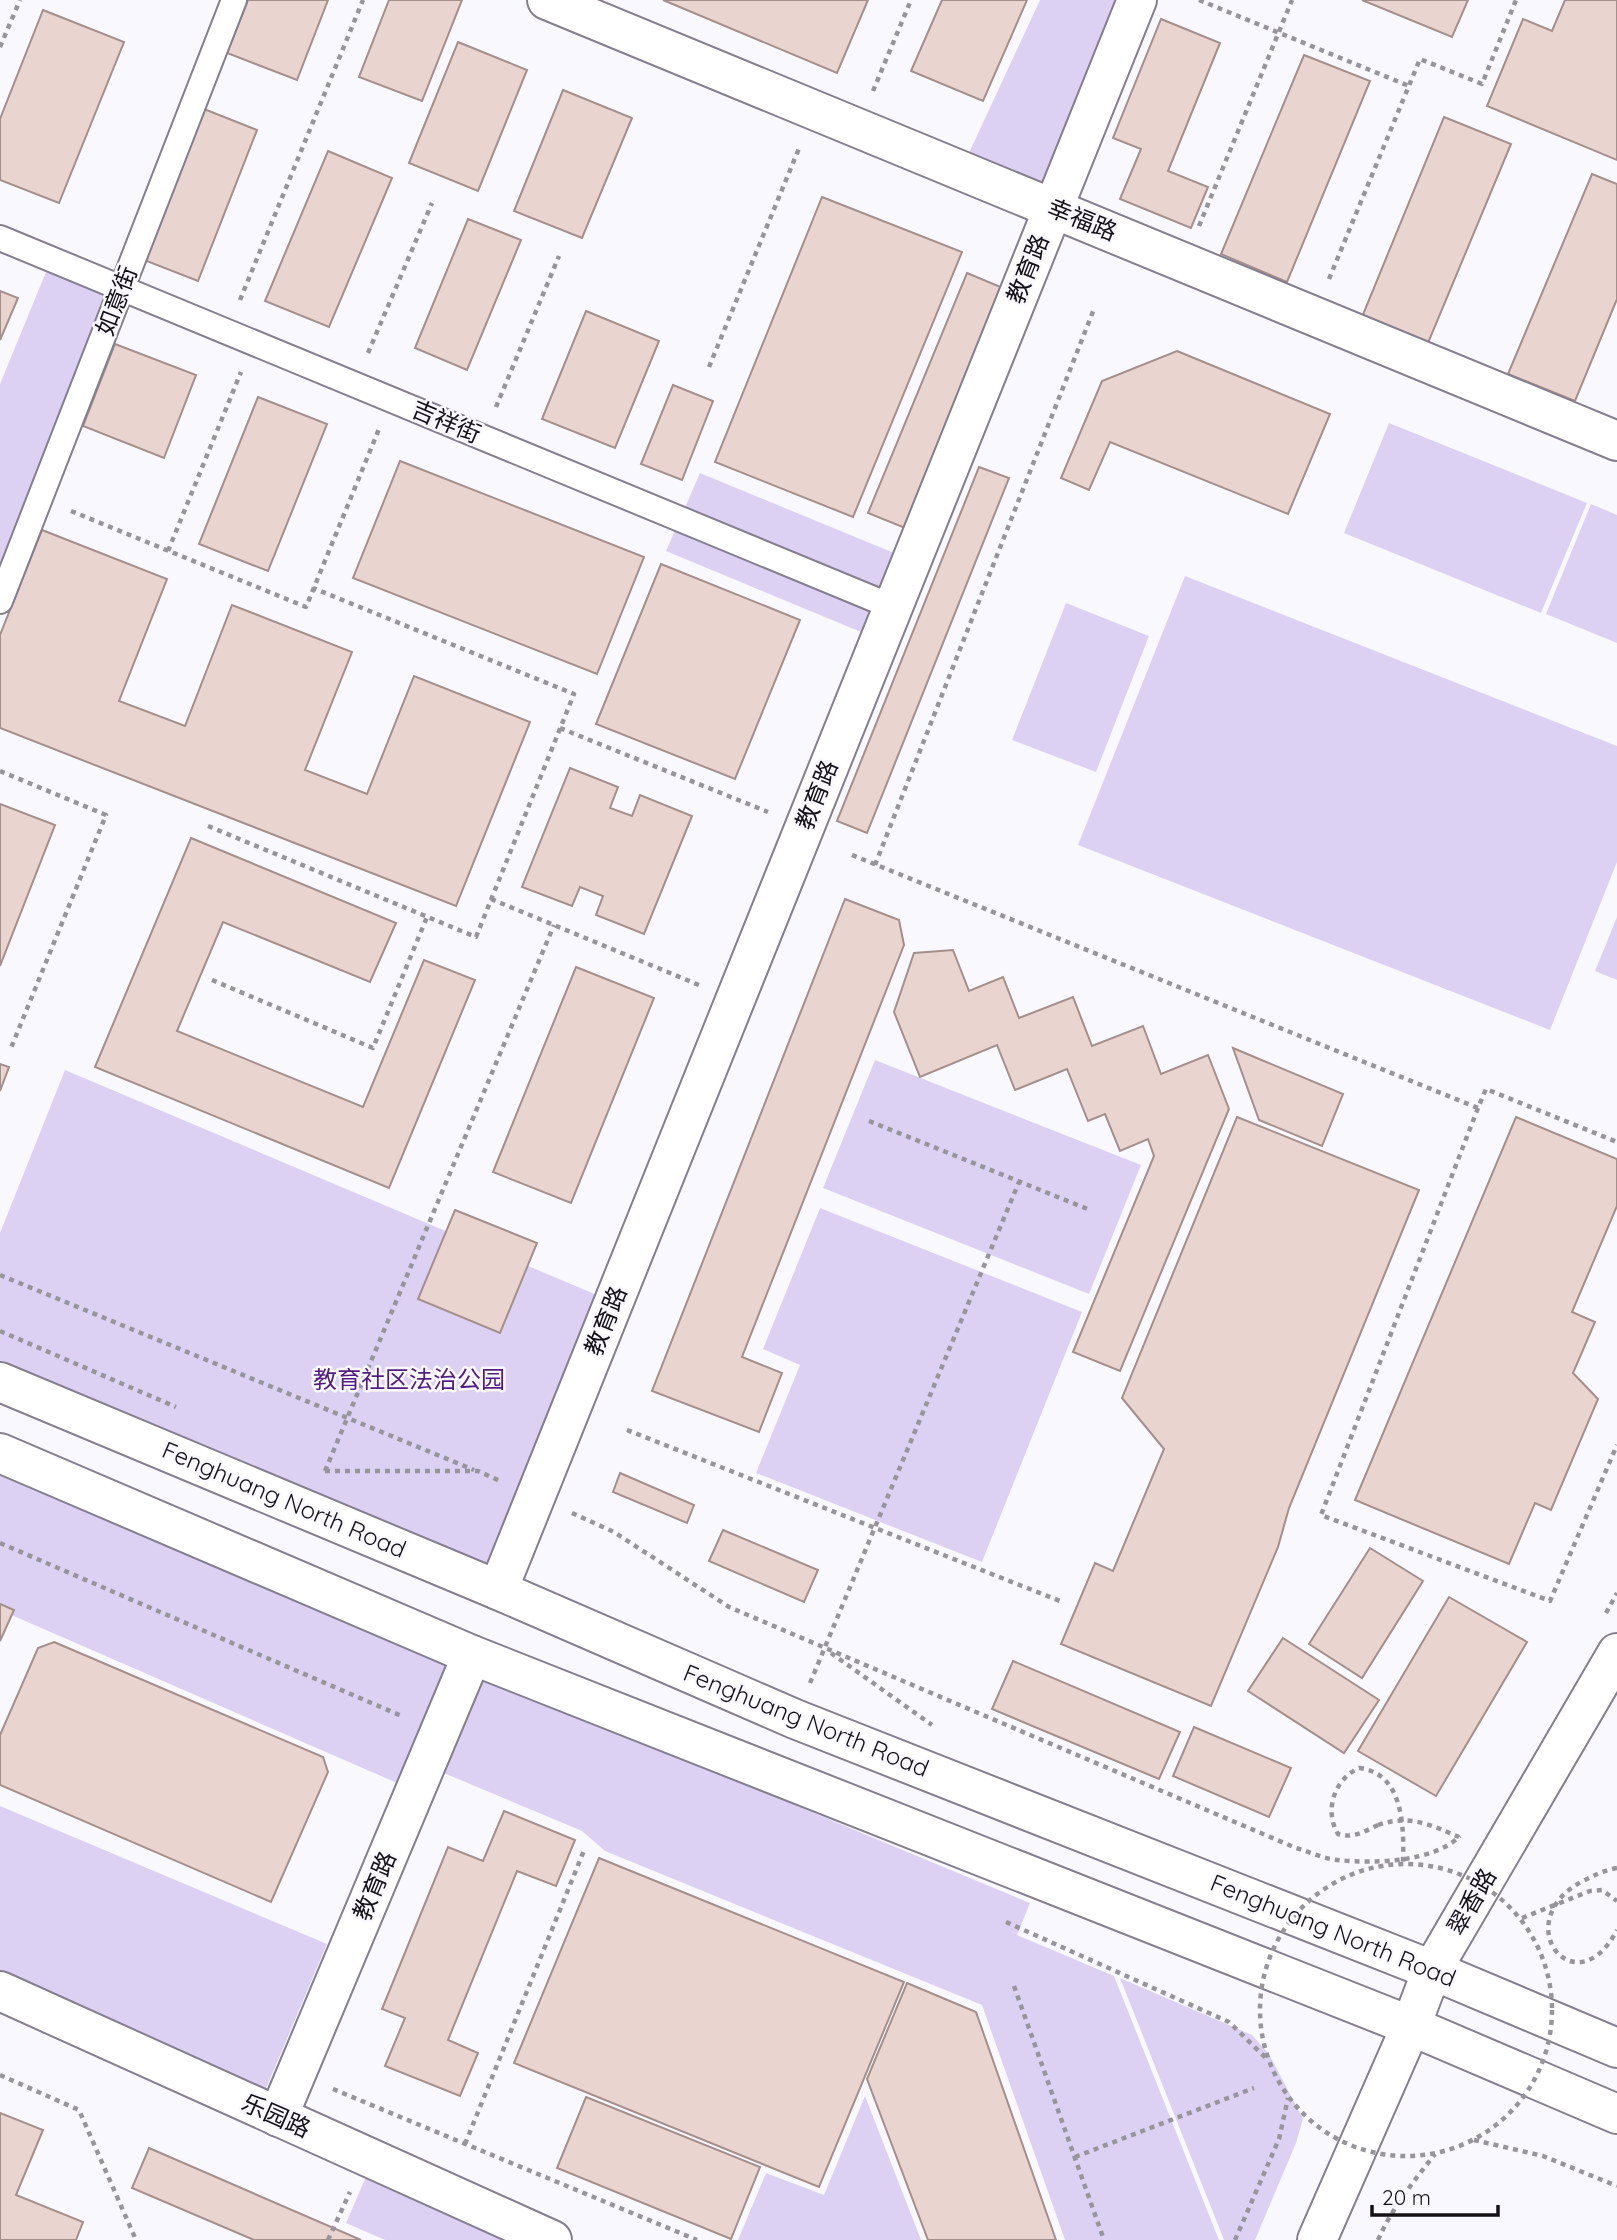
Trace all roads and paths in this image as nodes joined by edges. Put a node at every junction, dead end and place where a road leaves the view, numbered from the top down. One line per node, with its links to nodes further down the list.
1 (20, 0): 11 (path)
2 (234, 0): 20 (lane, 如意街)
3 (363, 0): 23 (path)
4 (547, 0): 13 (main road, 幸福路)
5 (911, 0): 14 (path)
6 (1137, 0): 16 (main road, 教育路)
7 (1199, 0): 10 (path)
8 (1292, 0): 10 (path)
9 (1516, 0): 12 (path)
10 (1279, 33): 12 (path); 19 (path)
11 (0, 47)
12 (1409, 86): 22 (path)
13 (815, 110): 14 (main road, 幸福路); 25 (path)
14 (858, 127): 16 (main road, 幸福路)
15 (432, 202): 26 (path)
16 (1053, 207): 19 (main road, 幸福路); 34 (main road, 教育路)
17 (0, 238): 20 (lane, 吉祥街)
18 (559, 256): 28 (path)
19 (1184, 261): 22 (main road, 幸福路)
20 (122, 289): 23 (lane, 吉祥街); 30 (lane, 如意街)
21 (1094, 309): 40 (path)
22 (1314, 315): 29 (main road, 幸福路)
23 (227, 332): 24 (lane, 吉祥街)
24 (253, 342): 26 (lane, 吉祥街); 31 (path)
25 (709, 366)
26 (355, 385): 27 (lane, 吉祥街)
27 (392, 400): 28 (lane, 吉祥街); 32 (path)
28 (484, 438): 34 (lane, 吉祥街)
29 (1617, 441)
30 (40, 499): 31 (path); 33 (lane, 如意街)
31 (168, 551): 32 (path)
32 (313, 588): 35 (path)
33 (0, 601)
34 (892, 607): 38 (main road, 教育路)
35 (560, 727): 38 (path); 41 (path)
36 (0, 771): 46 (path)
37 (208, 826): 42 (path)
38 (804, 827): 45 (main road, 教育路)
39 (852, 855): 40 (path)
40 (875, 865): 47 (path)
41 (491, 899): 42 (path); 43 (path)
42 (427, 917): 44 (path)
43 (554, 925): 45 (path); 56 (path)
44 (212, 980)
45 (735, 1000): 63 (main road, 教育路)
46 (11, 1048)
47 (1478, 1108): 49 (path); 58 (path)
48 (869, 1121): 50 (path)
49 (1617, 1142)
50 (1019, 1182): 51 (path); 64 (path)
51 (1090, 1210)
52 (0, 1275): 56 (path)
53 (0, 1331): 55 (path)
54 (0, 1382): 66 (main road, Fenghuang North Road)
55 (188, 1412)
56 (347, 1419): 61 (path); 62 (path)
57 (627, 1430): 64 (path)
58 (1617, 1445)
59 (0, 1453): 72 (main road)
60 (313, 1466): 62 (path)
61 (478, 1471): 62 (path); 63 (path)
62 (325, 1472)
63 (536, 1496): 66 (main road, 教育路); 70 (path)
64 (875, 1527): 68 (path); 70 (path)
65 (0, 1543): 75 (path)
66 (498, 1590): 73 (main road, Fenghuang North Road)
67 (1617, 1593): 69 (path)
68 (1060, 1601)
69 (1604, 1617)
70 (824, 1648): 73 (path); 74 (path); 77 (path)
71 (1617, 1653): 85 (main road, 翠香路)
72 (472, 1655): 75 (main road, 教育路); 88 (main road)
73 (795, 1719): 85 (main road, Fenghuang North Road)
74 (941, 1729)
75 (440, 1732): 91 (main road, 教育路)
76 (1467, 1830): 77 (path)
77 (1459, 1837): 79 (path, bridge)
78 (585, 1848): 98 (path)
79 (1403, 1863): 82 (path, bridge); 90 (path, bridge)
80 (1617, 1868): 84 (path)
81 (1617, 1901): 82 (path, bridge)
82 (1522, 1918): 97 (path, bridge)
83 (1006, 1922): 90 (path)
84 (1617, 1930)
85 (1432, 1970): 88 (main road, 翠香路); 89 (main road, Fenghuang North Road)
86 (1014, 1986): 101 (path)
87 (0, 1991): 96 (main road, 乐园路)
88 (1411, 2026): 95 (main road); 109 (main road, 翠香路)
89 (1617, 2048)
90 (1266, 2058): 94 (path, bridge)
91 (296, 2074): 96 (main road, 教育路); 98 (path)
92 (0, 2075): 103 (path)
93 (1254, 2088): 101 (path)
94 (1288, 2098): 99 (path, bridge); 108 (path)
95 (1617, 2114)
96 (278, 2117): 100 (main road, 乐园路)
97 (1474, 2140): 99 (path, bridge); 102 (path)
98 (465, 2144): 106 (path)
99 (1435, 2154): 110 (path)
100 (366, 2156): 104 (path); 105 (main road, 乐园路)
101 (1075, 2158): 107 (path)
102 (1617, 2186)
103 (136, 2240)
104 (328, 2240)
105 (552, 2240)
106 (698, 2240)
107 (1104, 2240)
108 (1235, 2240)
109 (1317, 2240)
110 (1378, 2240)

